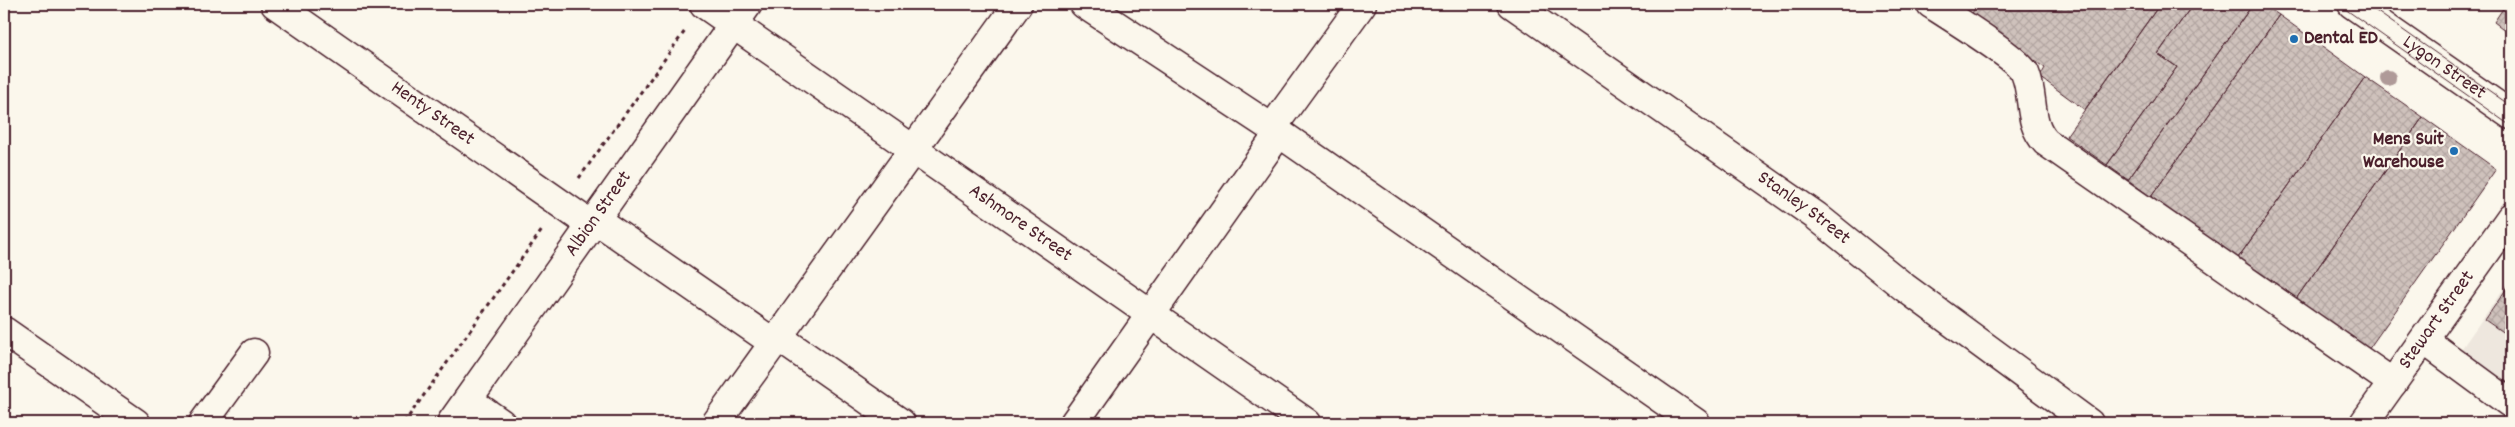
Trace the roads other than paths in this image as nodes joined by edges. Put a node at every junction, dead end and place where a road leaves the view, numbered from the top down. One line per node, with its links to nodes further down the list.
1 (275, 4): 14 (street, Henty Street)
2 (704, 4): 9 (street, Ashmore Street)
3 (1018, 4): 12 (street)
4 (1084, 4): 11 (street)
5 (1362, 4): 11 (street)
6 (1512, 4): 32 (street, Stanley Street)
7 (1931, 4): 20 (street)
8 (2352, 4): 10 (street, Lygon Street)
9 (740, 14): 12 (street, Ashmore Street); 14 (street, Albion Street)
10 (2511, 115)
11 (1276, 130): 15 (street); 31 (street)
12 (914, 148): 15 (street, Ashmore Street); 17 (street)
13 (2511, 217): 18 (street, Stewart Street)
14 (593, 222): 17 (street, Henty Street); 21 (street, Albion Street)
15 (1150, 314): 29 (street); 30 (street, Ashmore Street)
16 (4, 331): 23 (street)
17 (776, 340): 27 (street); 28 (street, Henty Street)
18 (2424, 340): 20 (street, Stewart Street); 22 (street)
19 (254, 353): 24 (street)
20 (2393, 383): 33 (street, Stewart Street)
21 (468, 400): 25 (street, Albion Street); 26 (street)
22 (2511, 404)
23 (136, 423)
24 (203, 423)
25 (451, 423)
26 (501, 423)
27 (716, 423)
28 (900, 423)
29 (1074, 423)
30 (1308, 423)
31 (1696, 423)
32 (2089, 423)
33 (2364, 423)

